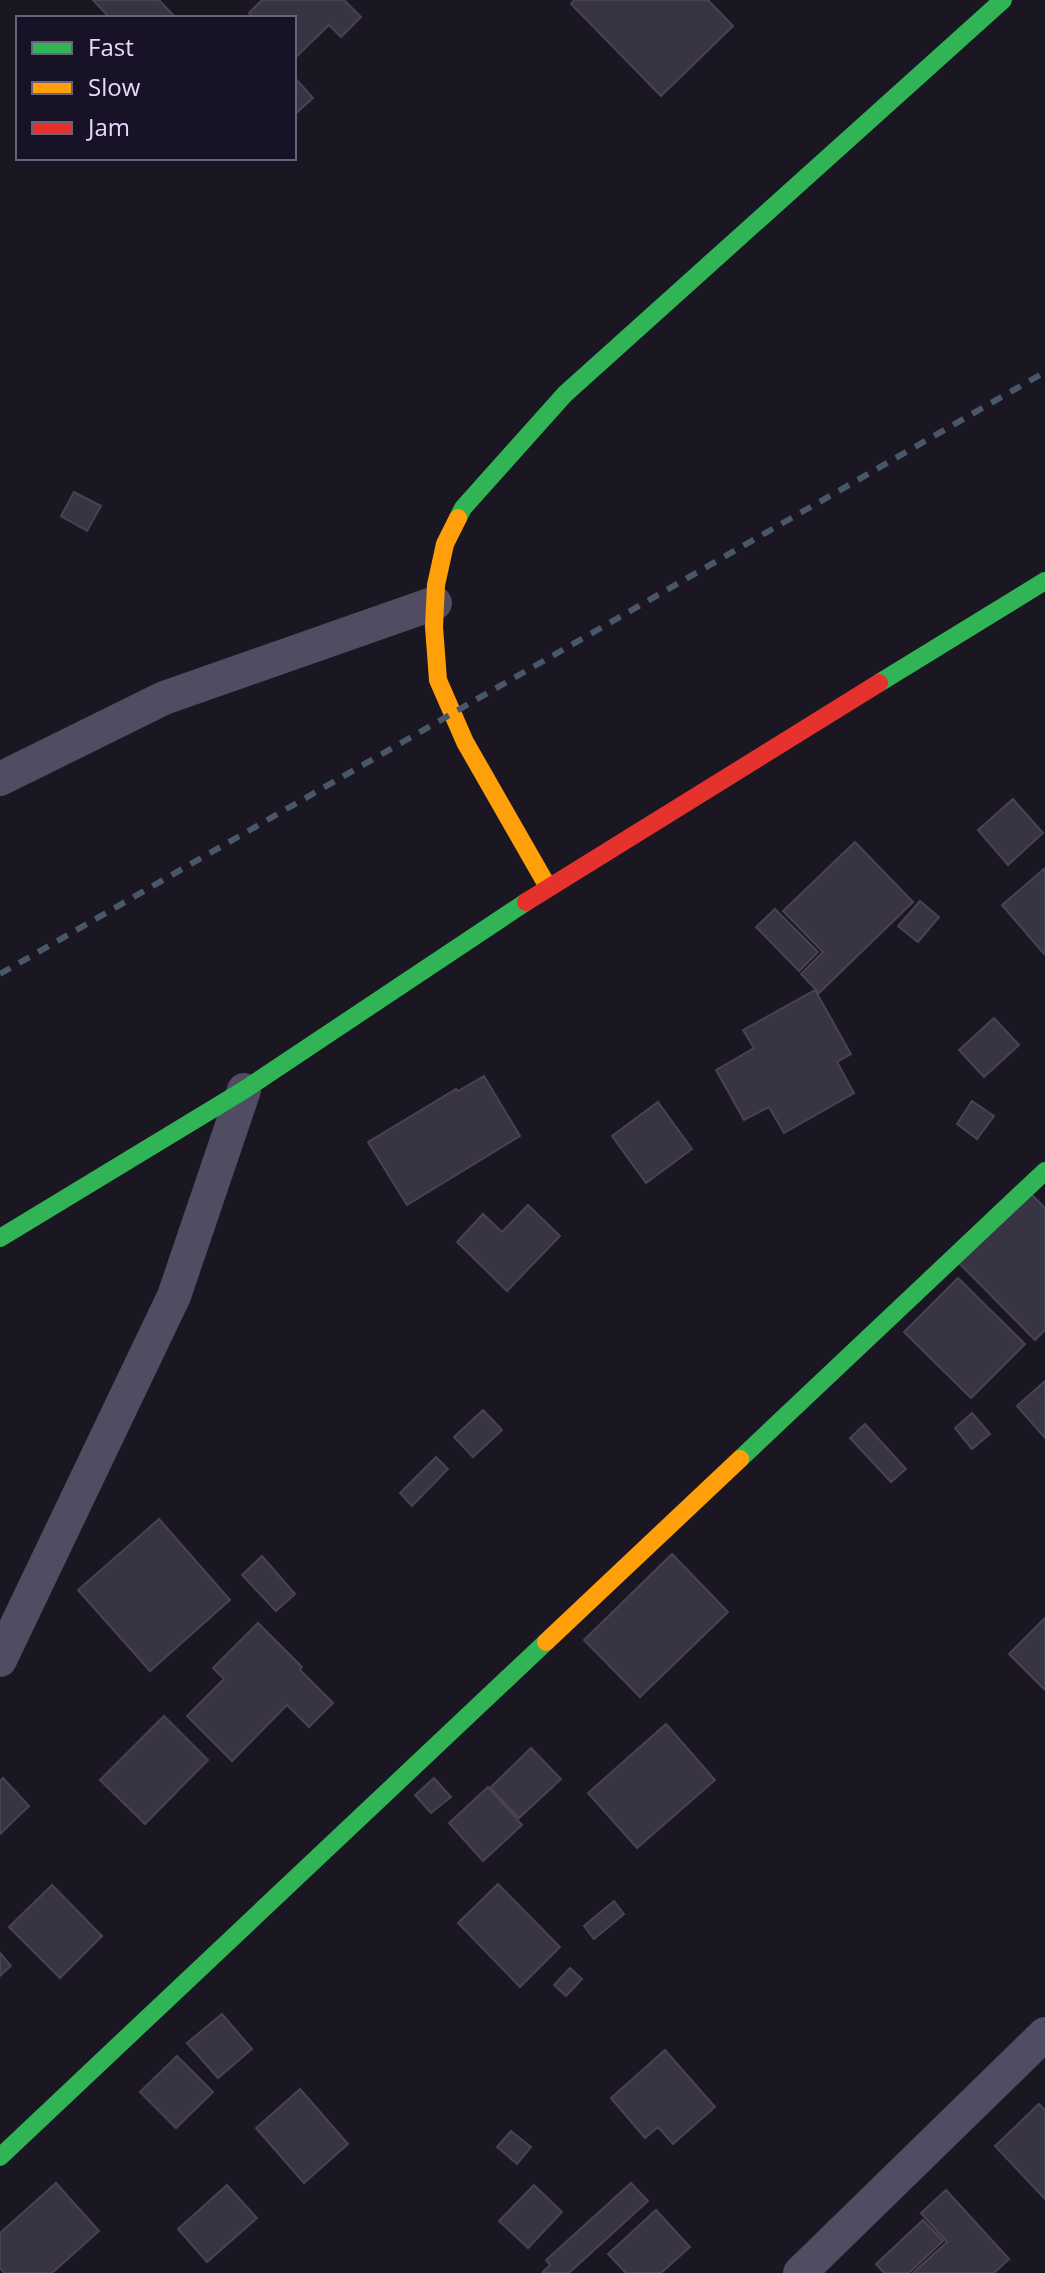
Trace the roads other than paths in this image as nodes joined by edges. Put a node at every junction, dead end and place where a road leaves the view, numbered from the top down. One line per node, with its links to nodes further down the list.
1 (1003, 0): 3 (street)
2 (1045, 581): 5 (street)
3 (435, 603): 4 (street); 5 (street)
4 (0, 779)
5 (548, 887): 6 (street)
6 (244, 1090): 8 (street); 9 (street)
7 (1045, 1171): 11 (street)
8 (0, 1238)
9 (0, 1660)
10 (1045, 2034): 12 (street)
11 (0, 2157)
12 (800, 2273)

